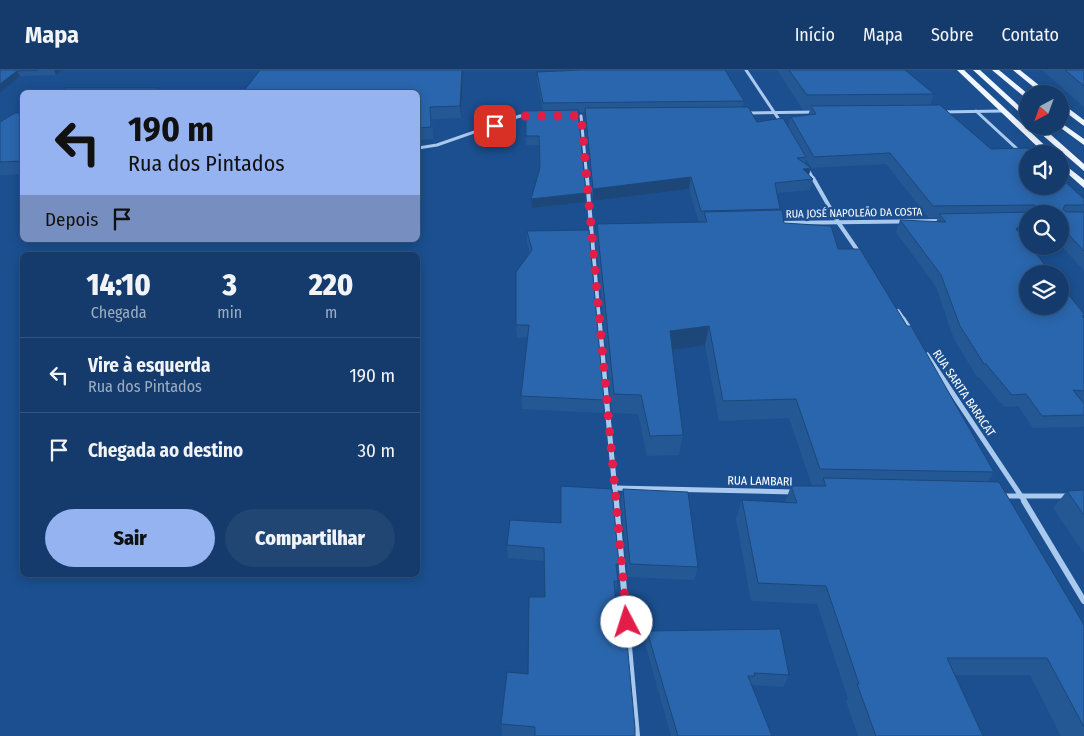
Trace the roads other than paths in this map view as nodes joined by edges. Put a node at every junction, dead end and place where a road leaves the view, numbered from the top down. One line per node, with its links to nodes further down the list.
1 (746, 70): 11 (street)
2 (960, 70): 10 (main road)
3 (976, 70): 8 (main road)
4 (994, 70): 7 (main road)
5 (1016, 70): 6 (main road)
6 (1035, 85)
7 (1019, 91)
8 (1019, 110)
9 (976, 111): 10 (street); 13 (street); 25 (street)
10 (1003, 111): 23 (main road)
11 (775, 112): 12 (street); 15 (street); 19 (street)
12 (823, 112)
13 (938, 112)
14 (1069, 112): 18 (main road)
15 (736, 113)
16 (538, 116): 24 (street)
17 (573, 116): 33 (street)
18 (1084, 124)
19 (785, 129)
20 (1069, 131): 22 (main road)
21 (1046, 135): 27 (main road)
22 (1084, 143)
23 (1040, 145)
24 (420, 148)
25 (1019, 151)
26 (804, 163): 31 (street)
27 (1084, 168)
28 (1069, 171): 29 (main road)
29 (1084, 185)
30 (948, 221): 31 (street, RUA JOSÉ NAPOLEÃO DA COSTA)
31 (838, 222): 32 (street, RUA JOSÉ NAPOLEÃO DA COSTA); 35 (street)
32 (769, 224)
33 (592, 228): 34 (street); 39 (street)
34 (601, 228)
35 (865, 262)
36 (892, 302): 37 (street)
37 (914, 335)
38 (924, 351): 43 (street, RUA SARITA BARACAT)
39 (615, 488): 40 (street, RUA LAMBARI); 45 (street)
40 (804, 492)
41 (992, 496): 43 (street)
42 (1075, 496): 43 (street)
43 (1022, 497): 44 (street, RUA SARITA BARACAT)
44 (1084, 601)
45 (637, 736)

